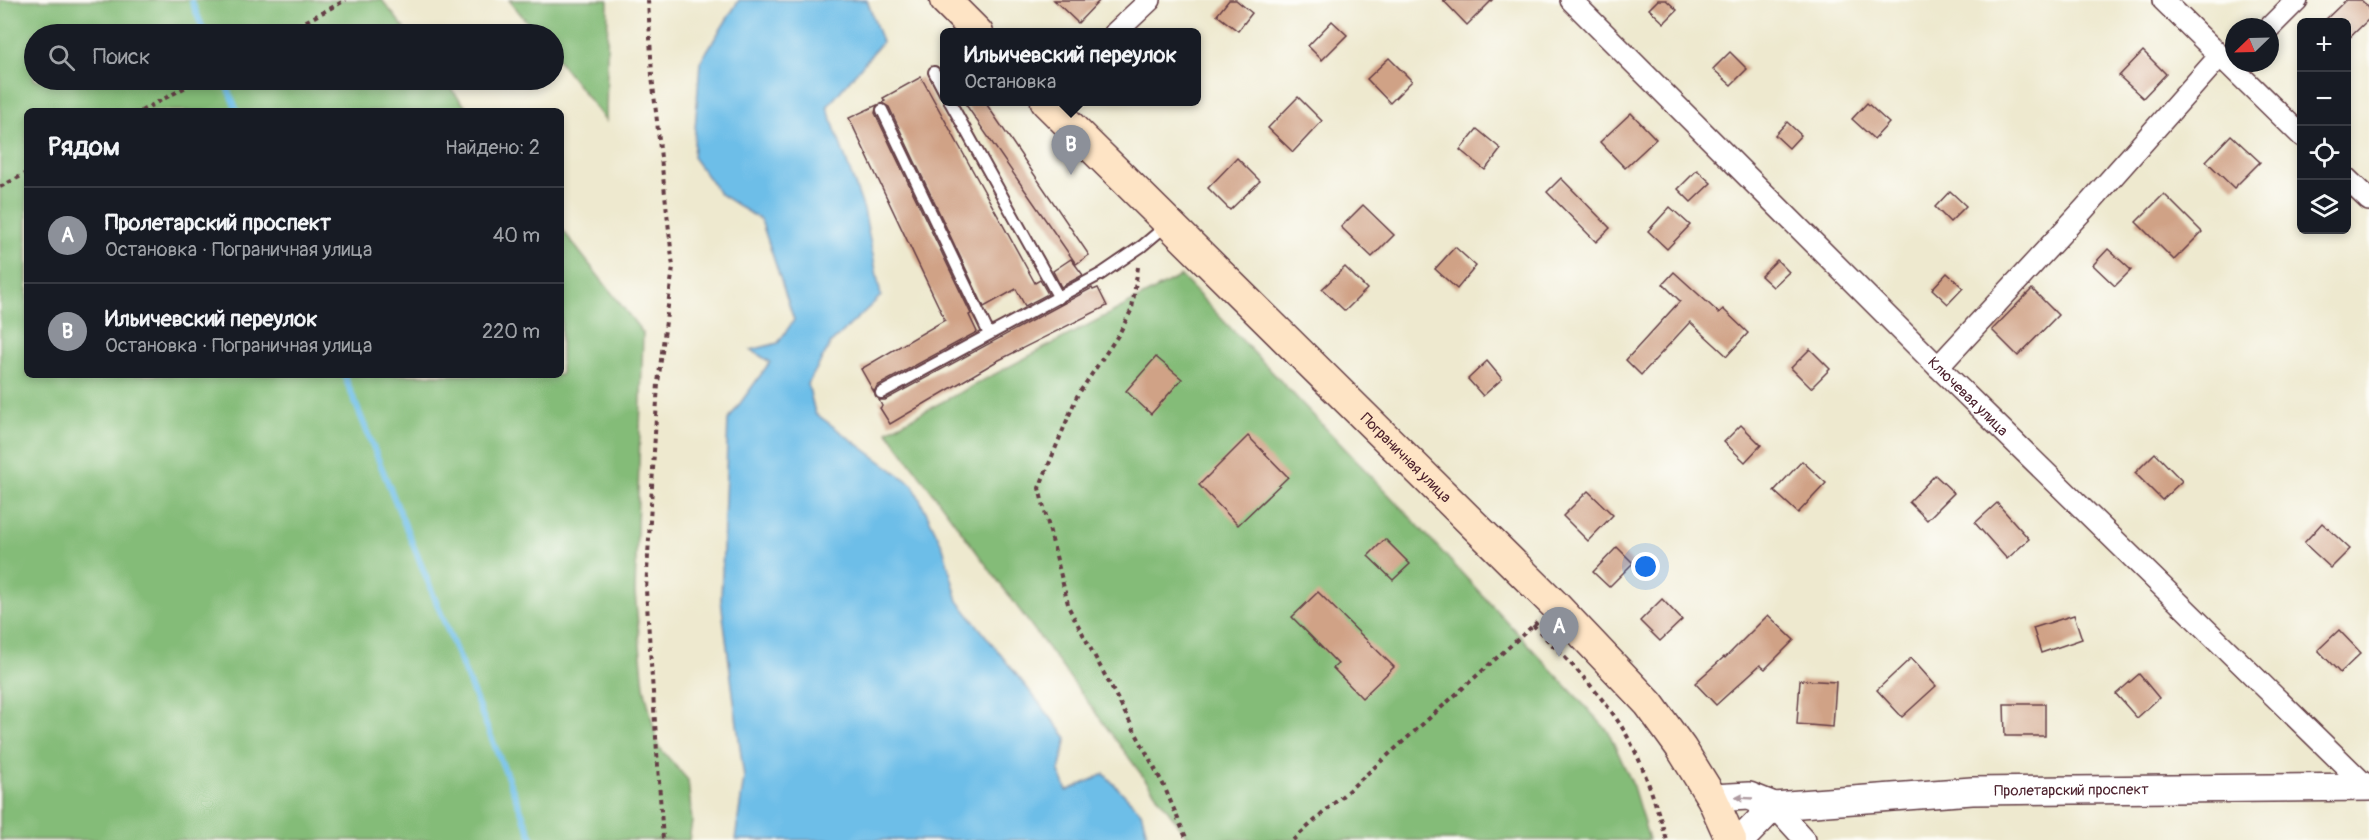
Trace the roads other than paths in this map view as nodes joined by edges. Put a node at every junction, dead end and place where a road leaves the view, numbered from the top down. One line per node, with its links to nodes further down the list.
1 (945, 0): 7 (main road)
2 (1150, 0): 8 (street)
3 (1571, 0): 23 (street, Ключевая улица)
4 (2163, 0): 9 (street)
5 (2297, 0): 6 (street)
6 (2279, 18)
7 (973, 28)
8 (1120, 28)
9 (2225, 60)
10 (2225, 66): 23 (street)
11 (934, 72): 13 (lane)
12 (2237, 72): 17 (street)
13 (940, 83)
14 (952, 106): 21 (lane)
15 (1050, 106): 20 (main road, Пограничная улица)
16 (882, 110): 22 (lane)
17 (2297, 132)
18 (2348, 180): 19 (street)
19 (2369, 200)
20 (1170, 224): 21 (lane); 26 (main road, Пограничная улица)
21 (1059, 298): 22 (lane)
22 (989, 334): 24 (lane)
23 (1938, 367): 25 (street, Ключевая улица)
24 (881, 393)
25 (2368, 788): 27 (street, Пролетарский проспект)
26 (1712, 798): 27 (street, Пролетарский проспект, one-way to 26); 28 (main road, Пограничная улица)
27 (1774, 806): 29 (street); 30 (street)
28 (1731, 840)
29 (1741, 840)
30 (1805, 840)

